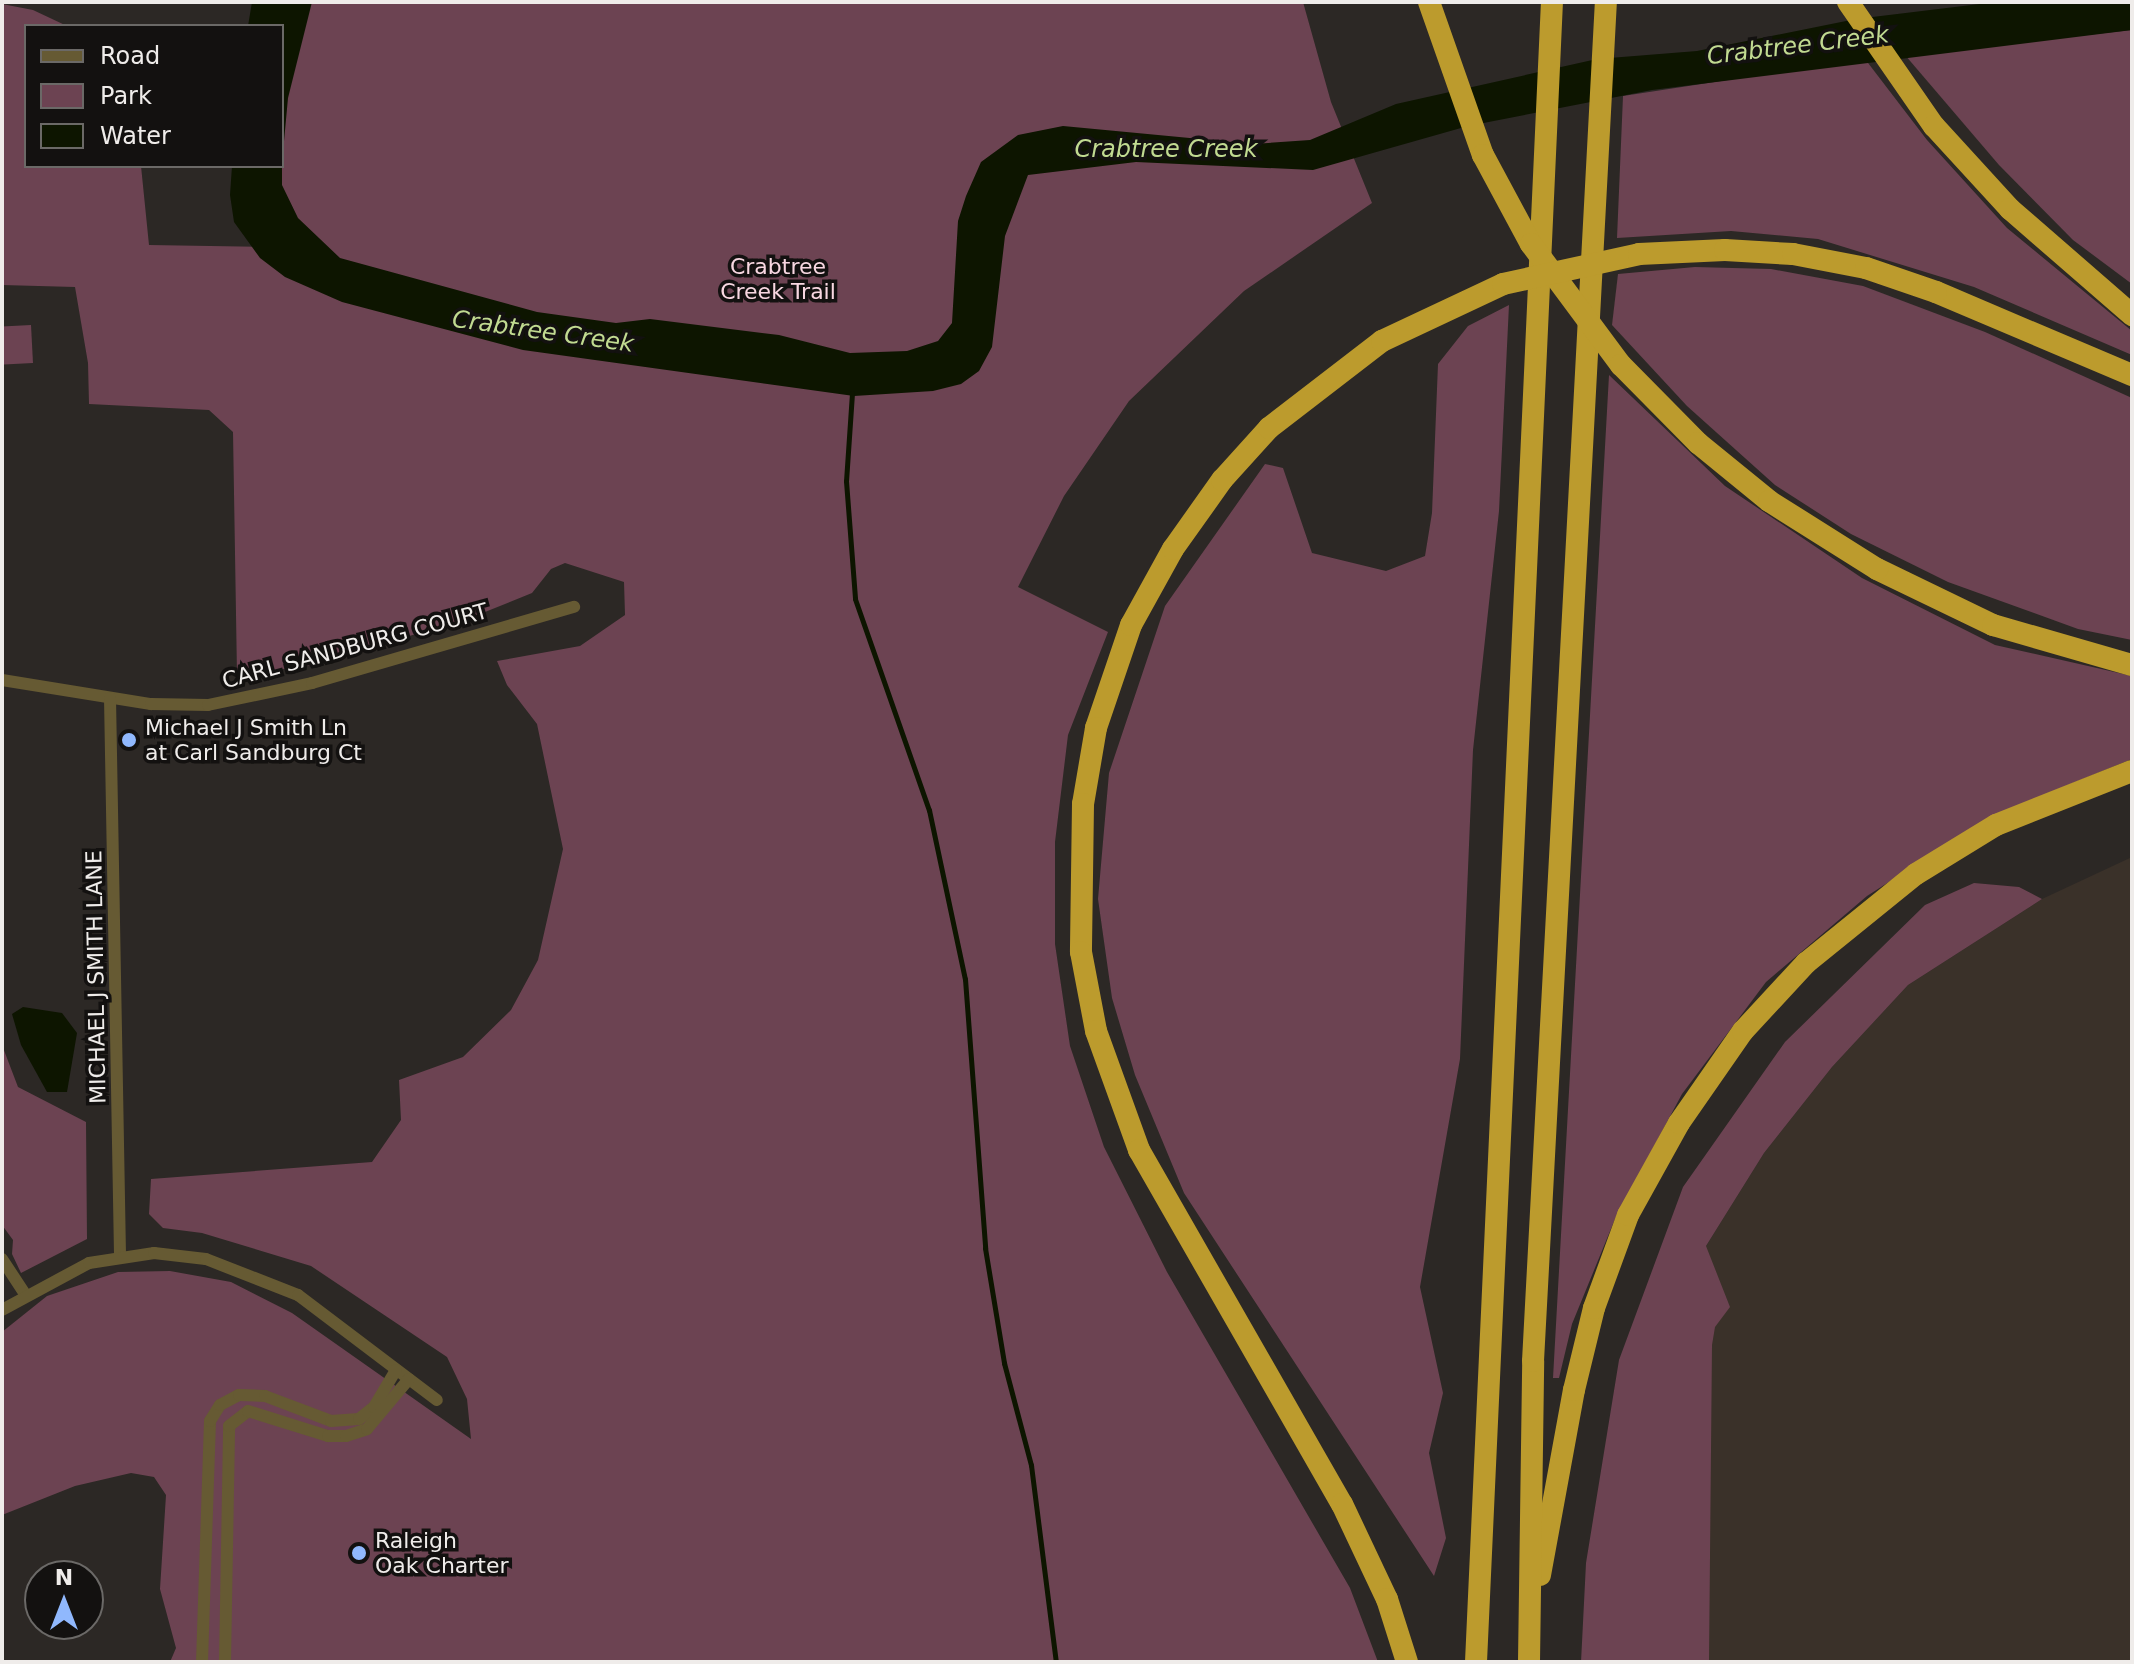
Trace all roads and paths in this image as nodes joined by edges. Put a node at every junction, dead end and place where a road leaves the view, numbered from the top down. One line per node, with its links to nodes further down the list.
1 (1429, 2): 8 (highway, bridge)
2 (1552, 2): 23 (highway)
3 (1606, 2): 19 (highway)
4 (1848, 2): 5 (highway)
5 (2132, 315)
6 (2132, 375): 22 (highway, bridge)
7 (574, 607): 10 (street, CARL SANDBURG COURT)
8 (2132, 665)
9 (2, 680): 10 (street, CARL SANDBURG COURT)
10 (110, 698): 12 (street, MICHAEL J SMITH LANE)
11 (2132, 771): 19 (highway)
12 (120, 1255): 14 (street); 16 (street)
13 (2, 1259): 14 (street)
14 (25, 1294): 15 (street)
15 (2, 1310)
16 (396, 1370): 17 (street); 20 (street)
17 (409, 1379): 18 (street); 21 (street)
18 (437, 1400)
19 (1530, 1635): 24 (highway)
20 (202, 1662)
21 (225, 1662)
22 (1407, 1662)
23 (1476, 1662)
24 (1529, 1662)

